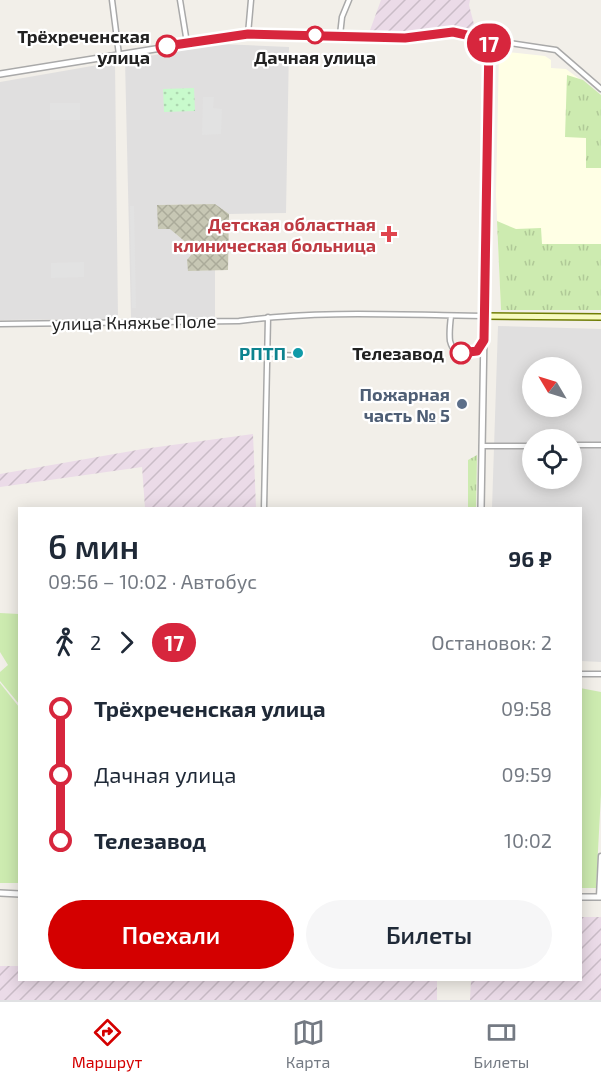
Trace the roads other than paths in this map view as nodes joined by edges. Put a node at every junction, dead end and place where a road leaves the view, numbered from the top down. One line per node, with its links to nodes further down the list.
1 (112, 0): 9 (street)
2 (180, 0): 8 (street)
3 (251, 0): 5 (street)
4 (350, 0): 6 (street)
5 (248, 34): 6 (street); 8 (street)
6 (340, 35): 7 (street)
7 (489, 40): 11 (street); 13 (street)
8 (187, 43): 9 (street)
9 (119, 55): 10 (street)
10 (0, 74)
11 (601, 89)
12 (451, 316): 13 (street, улица Княжье Поле); 14 (street, улица Княжье Поле); 18 (street)
13 (484, 316): 15 (main road); 17 (street)
14 (268, 317): 16 (street, улица Княжье Поле); 19 (street)
15 (601, 317)
16 (0, 324)
17 (484, 340): 18 (street); 21 (street)
18 (474, 352): 21 (street)
19 (266, 354): 20 (street); 26 (street)
20 (292, 355)
21 (484, 361): 23 (street)
22 (601, 445): 25 (street)
23 (482, 446): 24 (street); 27 (street)
24 (522, 446)
25 (582, 446)
26 (264, 507)
27 (481, 507)
28 (582, 674): 29 (street)
29 (601, 674)
30 (601, 856): 34 (street)
31 (0, 893): 32 (street)
32 (18, 894)
33 (582, 897): 34 (street)
34 (600, 897)

